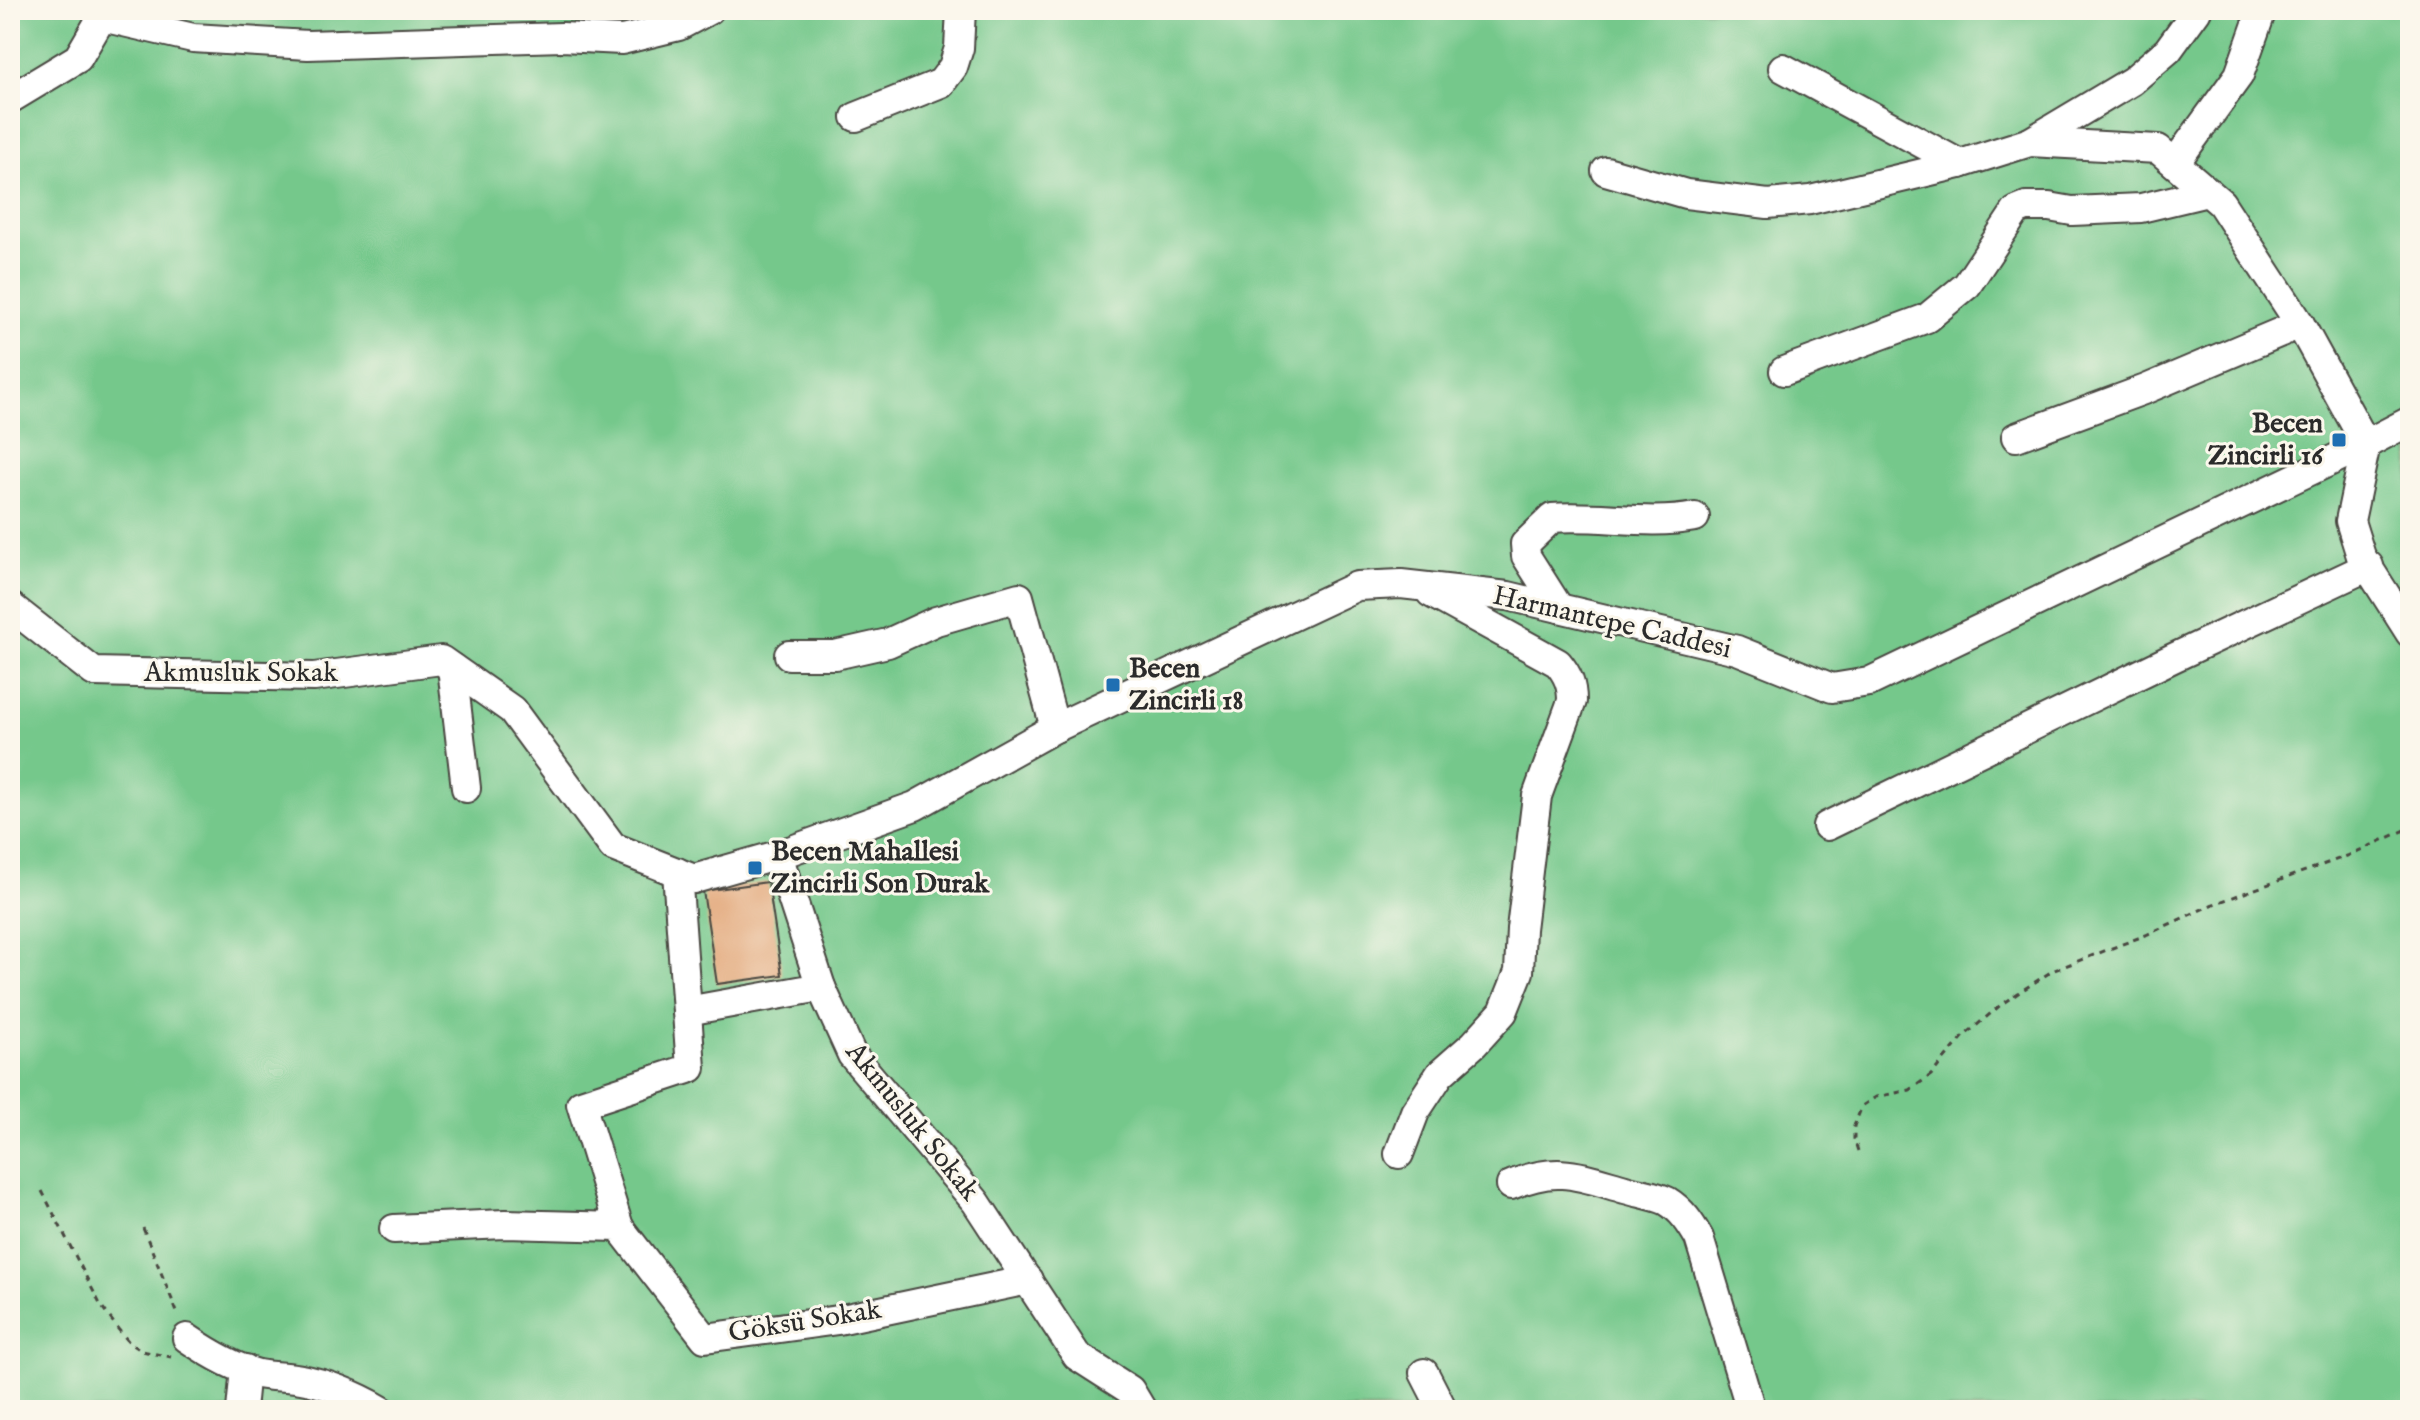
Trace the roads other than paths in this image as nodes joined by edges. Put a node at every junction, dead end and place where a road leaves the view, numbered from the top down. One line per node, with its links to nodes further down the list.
1 (709, 10): 5 (street)
2 (961, 10): 8 (street)
3 (2197, 10): 9 (street)
4 (2262, 10): 10 (street)
5 (104, 13): 7 (street)
6 (1783, 68): 11 (street)
7 (10, 99)
8 (856, 117)
9 (2030, 142): 10 (street); 11 (street)
10 (2175, 163): 13 (street)
11 (1960, 164): 12 (street)
12 (1606, 171)
13 (2208, 192): 14 (street); 15 (street)
14 (2300, 324): 17 (street); 18 (street)
15 (1784, 371)
16 (2410, 421): 18 (street, Harmantepe Caddesi)
17 (2016, 437)
18 (2366, 444): 20 (street); 23 (street, Harmantepe Caddesi)
19 (1695, 517): 23 (street)
20 (2369, 566): 24 (street); 29 (street)
21 (1418, 586): 23 (street, Harmantepe Caddesi); 27 (street, Harmantepe Caddesi); 34 (street)
22 (10, 606): 26 (street, Akmusluk Sokak)
23 (1559, 608)
24 (2410, 633)
25 (789, 655): 27 (street)
26 (452, 668): 28 (street); 31 (street, Akmusluk Sokak)
27 (1055, 728): 30 (street, Harmantepe Caddesi)
28 (466, 788)
29 (1827, 826)
30 (778, 855): 31 (street, Akmusluk Sokak); 32 (street, Akmusluk Sokak)
31 (677, 872): 33 (street)
32 (821, 987): 33 (street); 38 (street, Akmusluk Sokak)
33 (687, 1011): 36 (street)
34 (1399, 1154)
35 (1511, 1185): 46 (street)
36 (619, 1227): 37 (street); 38 (street, Göksü Sokak)
37 (394, 1229)
38 (1028, 1280): 44 (street, Akmusluk Sokak)
39 (182, 1348): 40 (street)
40 (245, 1369): 42 (street); 43 (street)
41 (1424, 1373): 45 (street)
42 (241, 1410)
43 (381, 1410)
44 (1142, 1410)
45 (1443, 1410)
46 (1751, 1410)

